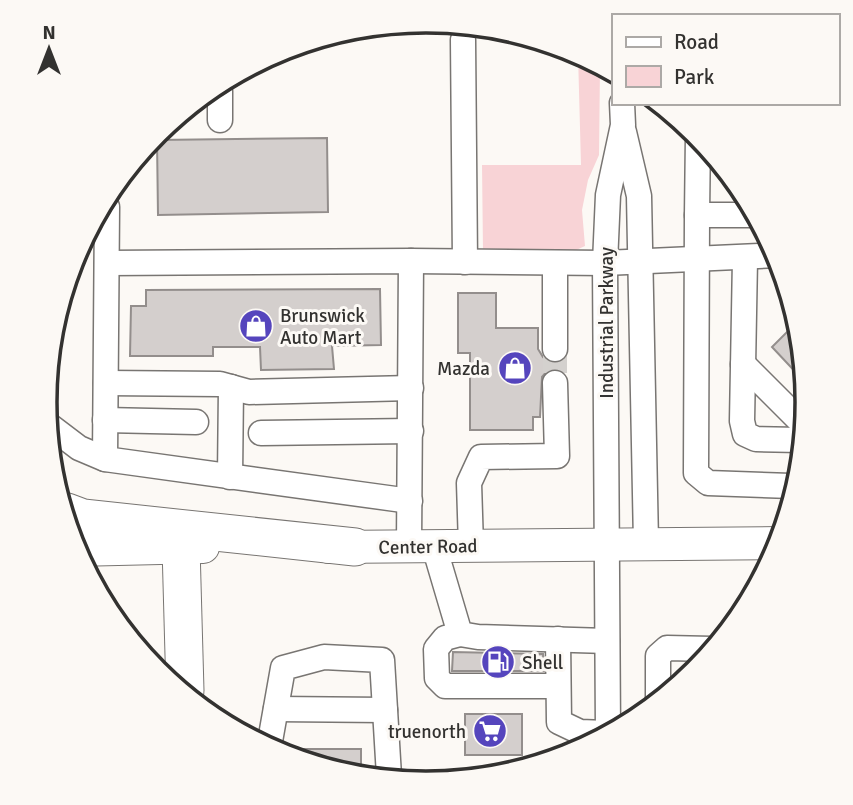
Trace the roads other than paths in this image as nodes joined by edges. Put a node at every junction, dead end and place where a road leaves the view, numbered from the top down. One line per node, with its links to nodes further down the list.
1 (463, 40): 14 (street)
2 (220, 96): 4 (street)
3 (623, 114): 15 (street); 17 (street, Industrial Parkway)
4 (220, 120)
5 (698, 152): 6 (street)
6 (697, 215): 7 (street); 12 (street)
7 (744, 215)
8 (107, 218): 13 (street)
9 (766, 256): 10 (street)
10 (745, 259): 12 (street); 19 (street)
11 (411, 261): 13 (street); 14 (street); 23 (street)
12 (695, 261): 15 (street); 33 (street)
13 (107, 262): 20 (street)
14 (465, 262): 16 (street)
15 (642, 262): 17 (street); 36 (street)
16 (555, 263): 17 (street); 18 (street)
17 (605, 263): 37 (street, Industrial Parkway)
18 (555, 349)
19 (743, 364): 24 (street); 30 (street)
20 (106, 383): 22 (street); 25 (street)
21 (555, 383): 40 (street)
22 (231, 387): 23 (street); 32 (street)
23 (411, 388): 27 (street)
24 (795, 416)
25 (105, 420): 26 (street); 31 (street)
26 (196, 422)
27 (411, 430): 29 (street); 34 (street)
28 (58, 433): 31 (street)
29 (261, 433)
30 (794, 440)
31 (105, 459): 32 (street)
32 (230, 477): 34 (street)
33 (786, 486)
34 (410, 501): 39 (street)
35 (75, 515): 42 (highway)
36 (646, 543): 37 (main road, Center Road); 38 (main road, Center Road)
37 (606, 544): 40 (main road, Center Road); 46 (street, Industrial Parkway)
38 (768, 545)
39 (422, 546): 40 (main road, Center Road); 42 (main road, Center Road); 44 (street)
40 (471, 546)
41 (181, 547): 42 (main road, Center Road); 43 (main road, Center Road); 48 (highway)
42 (355, 547)
43 (88, 550)
44 (460, 634): 45 (street); 49 (street)
45 (558, 639): 46 (street); 49 (street)
46 (607, 641): 53 (street, Industrial Parkway)
47 (702, 649): 50 (street)
48 (185, 681)
49 (558, 686): 54 (street)
50 (659, 689)
51 (276, 709): 52 (street); 52 (street); 55 (street)
52 (385, 710): 56 (street)
53 (607, 724)
54 (594, 732)
55 (271, 738)
56 (388, 770)

